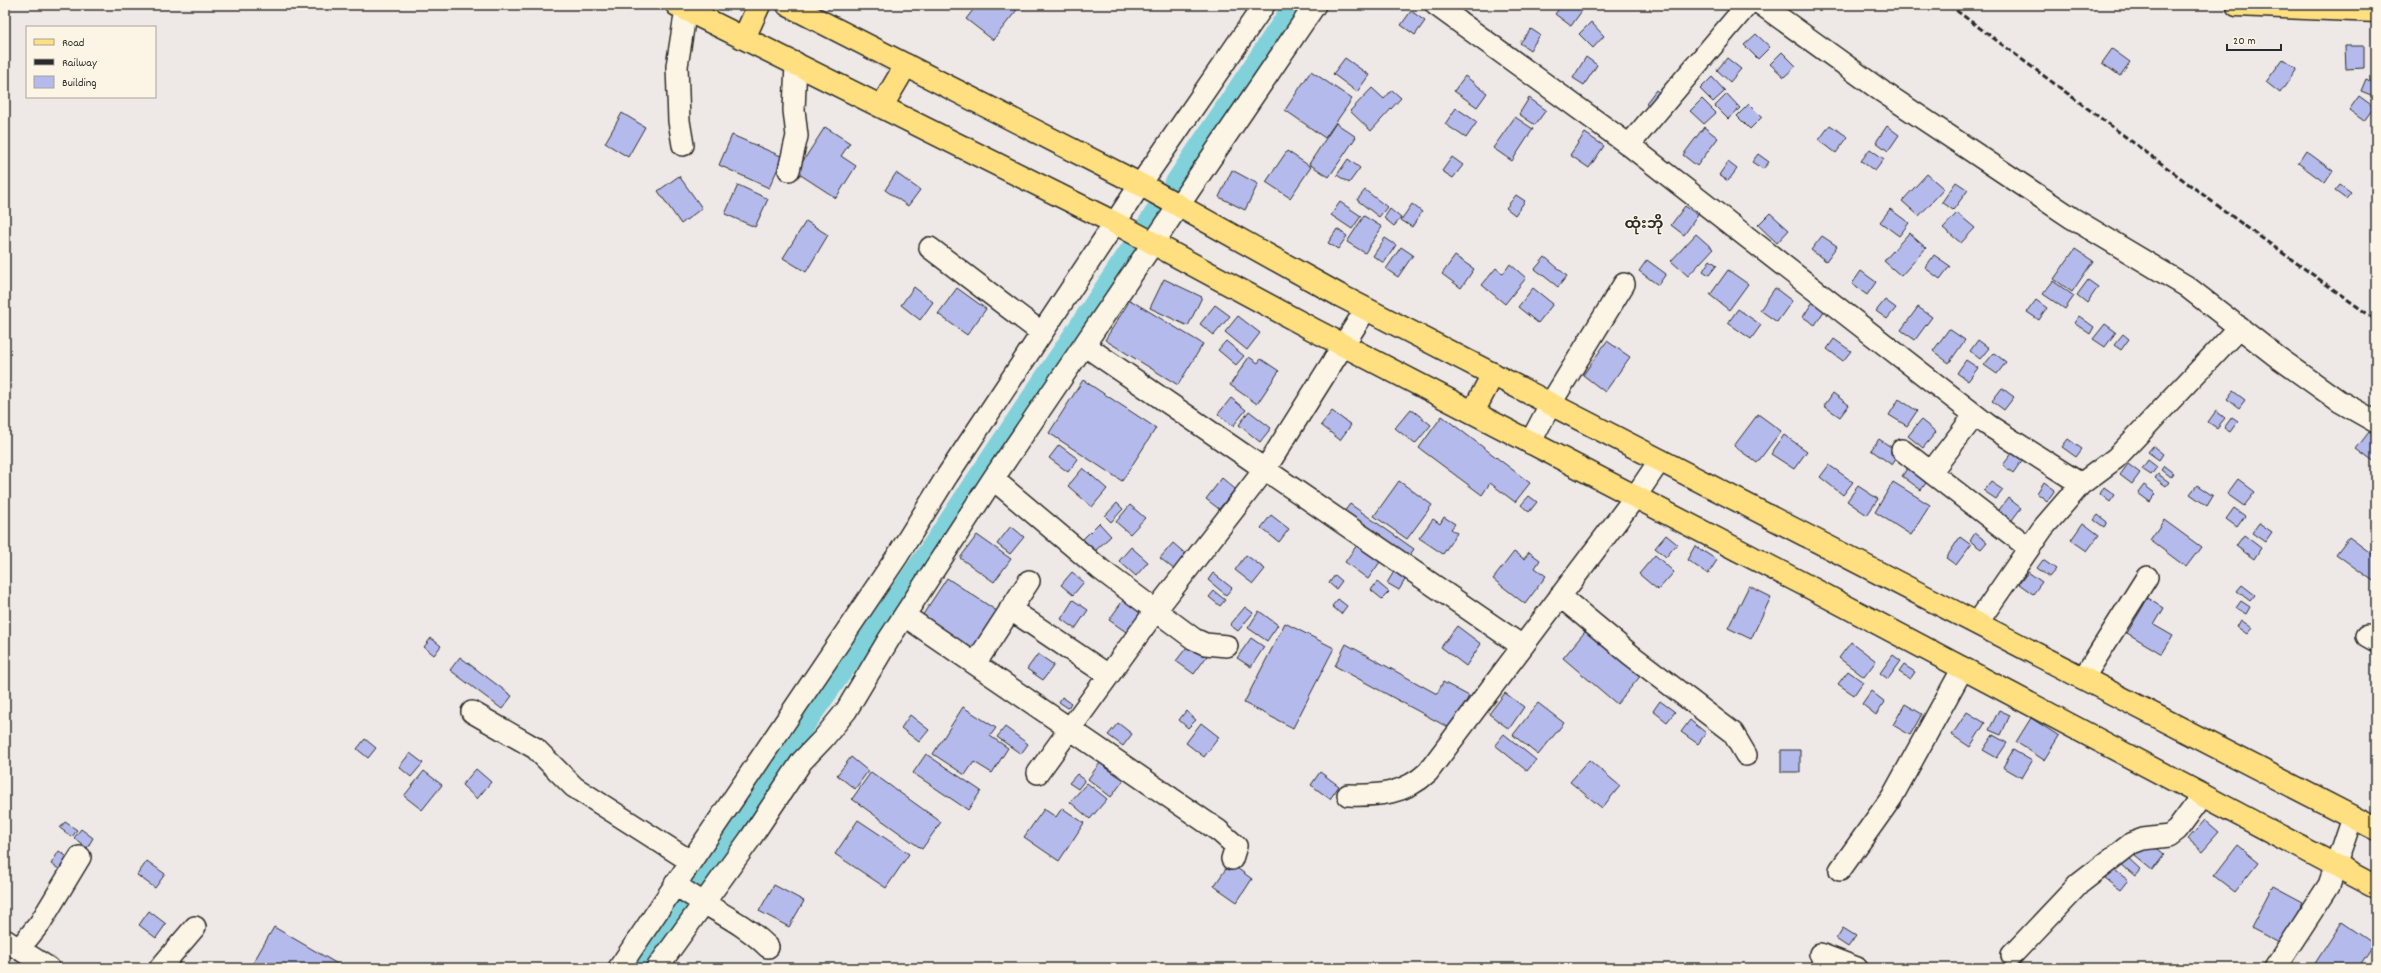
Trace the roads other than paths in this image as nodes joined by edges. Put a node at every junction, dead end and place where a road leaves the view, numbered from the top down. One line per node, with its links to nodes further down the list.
1 (759, 5): 11 (main road)
2 (788, 5): 13 (main road)
3 (1264, 5): 18 (street)
4 (1315, 5): 19 (street)
5 (1436, 5): 16 (street)
6 (1747, 5): 16 (street)
7 (1762, 5): 25 (street)
8 (2236, 5): 10 (main road)
9 (681, 7): 11 (main road); 15 (street)
10 (2376, 11)
11 (744, 38): 12 (main road)
12 (796, 63): 14 (main road); 17 (street)
13 (906, 65): 14 (main road); 18 (main road)
14 (882, 106): 20 (main road)
15 (683, 145)
16 (1629, 145): 32 (street)
17 (789, 170)
18 (1144, 186): 19 (main road); 20 (street)
19 (1174, 203): 21 (street); 24 (main road)
20 (1119, 225): 21 (main road); 26 (street)
21 (1148, 240): 27 (street); 28 (main road)
22 (930, 248): 26 (street)
23 (1624, 284): 30 (street)
24 (1366, 309): 28 (street); 29 (main road)
25 (2240, 327): 33 (street); 40 (street)
26 (1042, 333): 66 (street)
27 (1084, 345): 37 (street); 39 (street)
28 (1344, 346): 31 (main road); 37 (street)
29 (1493, 374): 30 (main road); 31 (main road)
30 (1551, 403): 34 (street); 36 (main road)
31 (1473, 412): 34 (main road)
32 (1976, 415): 38 (street); 40 (street)
33 (2376, 422)
34 (1530, 443): 41 (main road)
35 (1902, 450): 38 (street)
36 (1660, 460): 41 (street); 49 (main road)
37 (1266, 468): 47 (street); 51 (street)
38 (1931, 472): 42 (street)
39 (993, 479): 47 (street); 48 (street)
40 (2080, 484): 42 (street)
41 (1635, 497): 45 (street); 53 (main road)
42 (2029, 548): 49 (street)
43 (2147, 577): 55 (street)
44 (1029, 581): 46 (street)
45 (1560, 596): 51 (street); 58 (street)
46 (1010, 609): 52 (street); 54 (street)
47 (1156, 610): 50 (street); 54 (street)
48 (905, 616): 52 (street); 70 (street)
49 (1978, 622): 55 (main road)
50 (1226, 646)
51 (1522, 646): 60 (street)
52 (975, 664): 57 (street)
53 (1963, 668): 61 (main road); 68 (street)
54 (1108, 675): 57 (street)
55 (2084, 677): 62 (main road)
56 (472, 712): 66 (street)
57 (1070, 728): 59 (street); 65 (street)
58 (1746, 755)
59 (1038, 773)
60 (1348, 795)
61 (2203, 795): 67 (main road); 75 (street)
62 (2352, 817): 63 (main road); 67 (street)
63 (2376, 829)
64 (80, 857): 72 (street)
65 (1232, 859)
66 (690, 861): 70 (street)
67 (2335, 865): 69 (main road); 81 (street)
68 (1840, 870)
69 (2376, 887)
70 (687, 893): 73 (street); 78 (street); 79 (street)
71 (195, 927): 77 (street)
72 (12, 944): 76 (street)
73 (768, 947)
74 (1820, 954): 80 (street)
75 (2012, 954)
76 (49, 968)
77 (160, 968)
78 (619, 968)
79 (657, 968)
80 (1857, 968)
81 (2275, 968)

